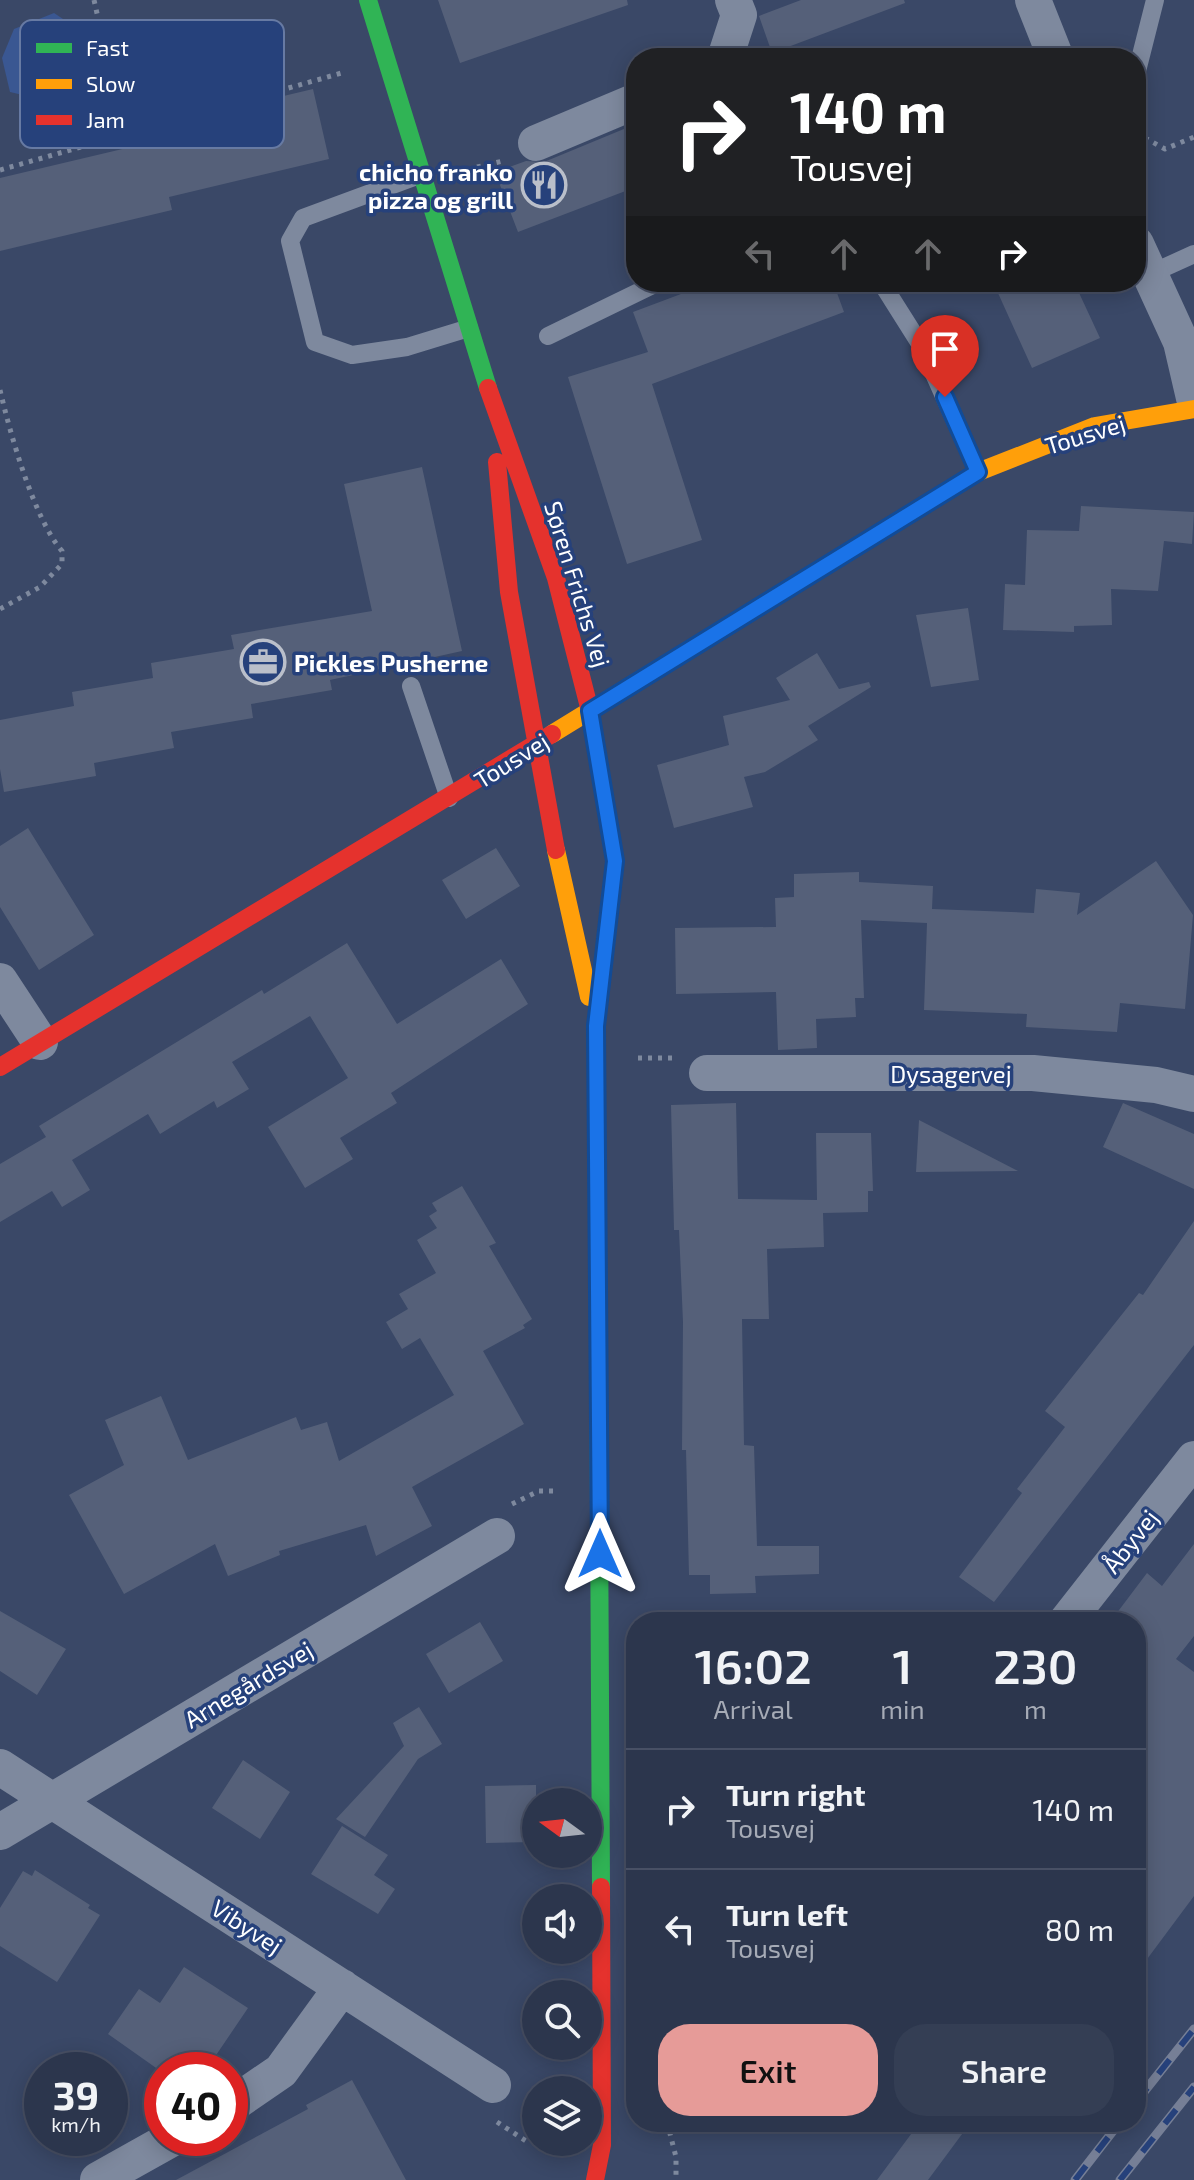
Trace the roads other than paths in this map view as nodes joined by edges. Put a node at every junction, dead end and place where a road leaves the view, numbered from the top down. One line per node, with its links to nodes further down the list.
1 (368, 0): 10 (street, Søren Frichs Vej)
2 (733, 0): 5 (street)
3 (1033, 0): 6 (street)
4 (1155, 0): 7 (lane)
5 (728, 48)
6 (1052, 48)
7 (1143, 48)
8 (626, 105): 9 (street)
9 (536, 143)
10 (422, 174): 16 (street, Søren Frichs Vej); 16 (lane)
11 (1194, 254): 12 (lane)
12 (1146, 259)
13 (1146, 266): 19 (street)
14 (638, 292): 17 (lane)
15 (887, 292): 21 (lane)
16 (469, 328): 18 (street, Søren Frichs Vej)
17 (548, 336)
18 (491, 398): 23 (street, Søren Frichs Vej); 24 (street, Søren Frichs Vej)
19 (1194, 398)
20 (1194, 409): 21 (street, Tousvej)
21 (978, 472): 23 (street, Tousvej)
22 (411, 686): 25 (lane)
23 (590, 711): 24 (street, Tousvej); 27 (street, Søren Frichs Vej)
24 (539, 743): 25 (street, Tousvej); 27 (street, Søren Frichs Vej)
25 (449, 798): 28 (street, Tousvej)
26 (0, 981): 28 (street)
27 (596, 1026): 39 (street, Søren Frichs Vej)
28 (40, 1042): 29 (street, Tousvej)
29 (0, 1067)
30 (707, 1073): 31 (street, Dysagervej)
31 (1194, 1094)
32 (1190, 1472): 34 (street, Åbyvej)
33 (497, 1536): 36 (street, Arnegårdsvej)
34 (1074, 1612)
35 (0, 1767): 36 (street, Vibyvej)
36 (52, 1801): 37 (street, Arnegårdsvej); 38 (street, Vibyvej)
37 (0, 1832)
38 (342, 1987): 40 (street, Vibyvej); 41 (street)
39 (602, 2076)
40 (493, 2085)
41 (248, 2094)
42 (602, 2145): 47 (street, Søren Frichs Vej)
43 (144, 2154): 45 (street)
44 (600, 2156): 46 (street, Søren Frichs Vej)
45 (98, 2180)
46 (595, 2180)
47 (610, 2180)

